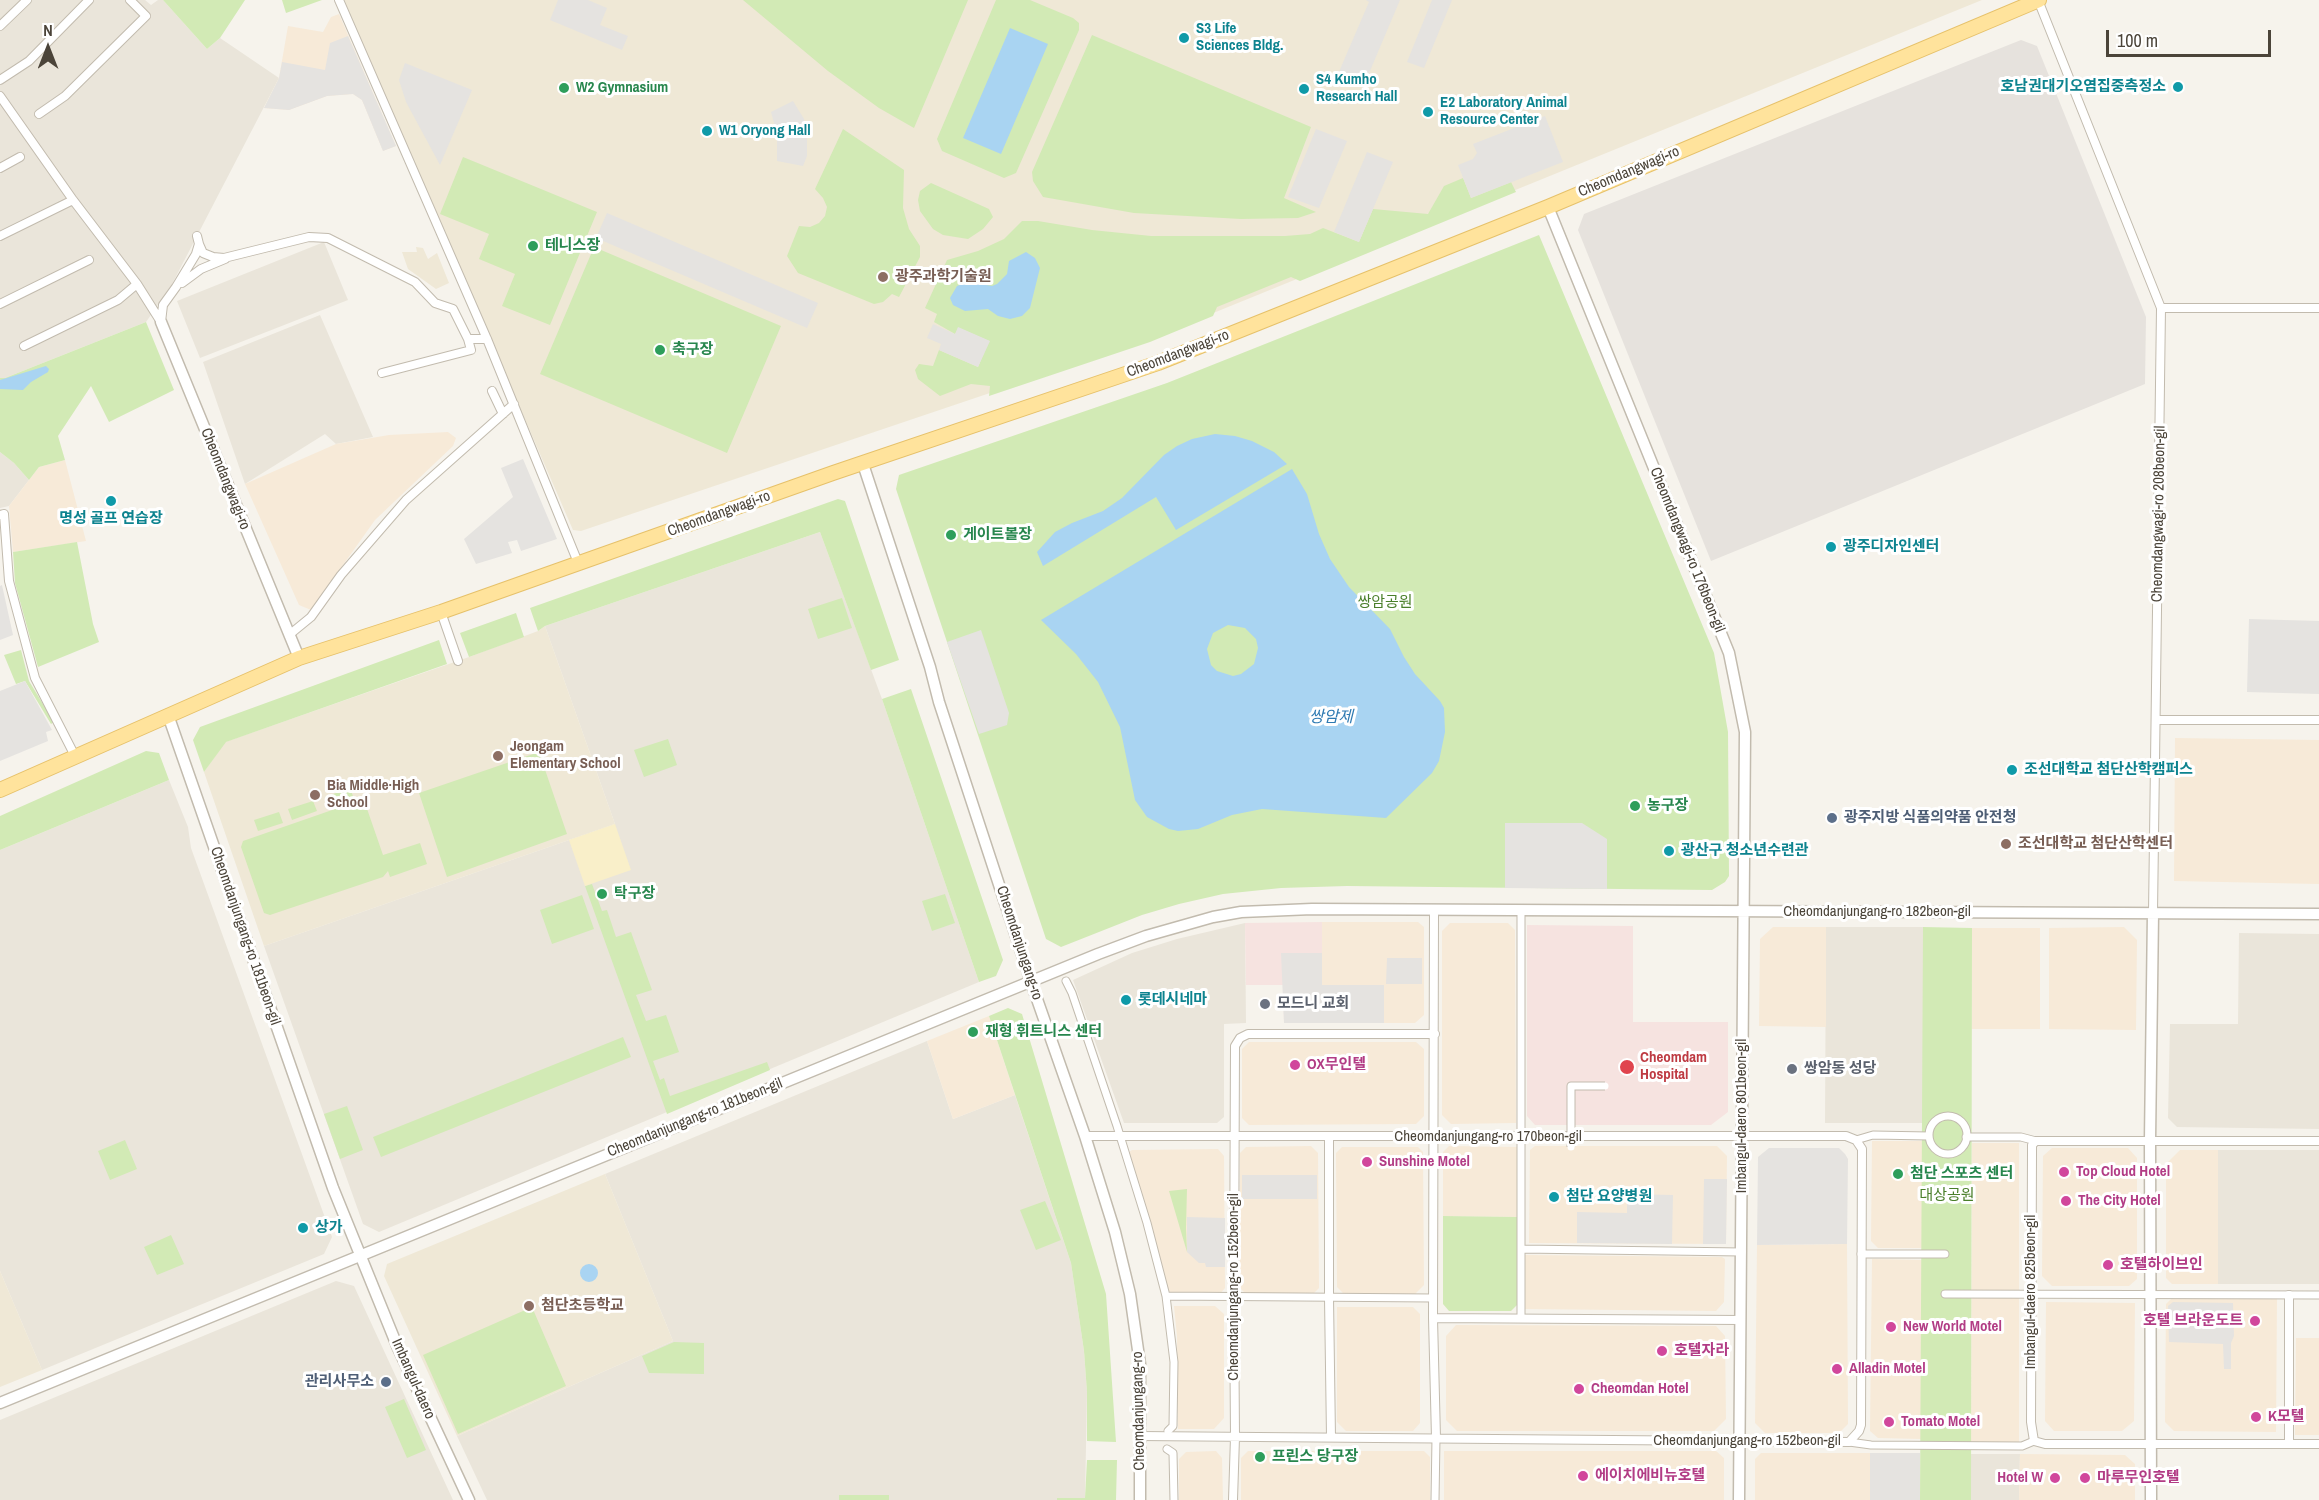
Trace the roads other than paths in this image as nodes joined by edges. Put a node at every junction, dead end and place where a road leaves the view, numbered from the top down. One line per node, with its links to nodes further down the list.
1 (27, 0): 6 (street)
2 (89, 0): 7 (street)
3 (130, 0): 9 (street)
4 (339, 0): 24 (street)
5 (2038, 0): 13 (main road, Cheomdangwagi-ro); 20 (street, Cheomdangwagi-ro 208beon-gil)
6 (0, 26)
7 (0, 80)
8 (0, 96): 12 (street)
9 (39, 114)
10 (20, 157): 11 (street)
11 (0, 168)
12 (73, 200): 14 (street); 17 (street)
13 (1548, 207): 30 (main road, Cheomdangwagi-ro); 44 (street, Cheomdangwagi-ro 176beon-gil)
14 (0, 236)
15 (229, 258): 18 (street); 18 (street); 23 (street)
16 (89, 260): 19 (street)
17 (137, 284): 22 (street); 25 (street)
18 (177, 287): 22 (street)
19 (0, 304)
20 (2161, 308): 21 (street); 38 (street, Cheomdangwagi-ro 208beon-gil)
21 (2319, 308)
22 (161, 322): 34 (street, Cheomdangwagi-ro)
23 (468, 339): 24 (street); 26 (street)
24 (487, 339): 28 (street)
25 (24, 346)
26 (382, 373)
27 (492, 391): 29 (street)
28 (514, 404): 29 (street); 32 (street)
29 (503, 414): 34 (street)
30 (863, 464): 32 (main road, Cheomdangwagi-ro); 48 (street, Cheomdanjungang-ro)
31 (0, 515): 40 (street)
32 (579, 565): 33 (main road, Cheomdangwagi-ro)
33 (441, 612): 35 (main road, Cheomdangwagi-ro); 36 (street)
34 (289, 635): 35 (street, Cheomdangwagi-ro)
35 (299, 658): 37 (main road, Cheomdangwagi-ro)
36 (458, 660)
37 (168, 715): 40 (main road, Cheomdangwagi-ro); 69 (street, Cheomdanjungang-ro 181beon-gil)
38 (2156, 720): 39 (street); 45 (street, Cheomdangwagi-ro 208beon-gil)
39 (2319, 720)
40 (75, 756): 41 (main road, Cheomdangwagi-ro)
41 (0, 790)
42 (1434, 909): 43 (street, Cheomdanjungang-ro 182beon-gil); 48 (street, Cheomdanjungang-ro 182beon-gil); 49 (street)
43 (1521, 910): 44 (street, Cheomdanjungang-ro 182beon-gil); 57 (street)
44 (1743, 911): 45 (street, Cheomdanjungang-ro 182beon-gil); 58 (street, Imbangul-daero 801beon-gil)
45 (2153, 913): 46 (street, Cheomdanjungang-ro 182beon-gil); 61 (street)
46 (2319, 914)
47 (1066, 981): 52 (street)
48 (1031, 982): 51 (street, Cheomdanjungang-ro); 69 (street, Cheomdanjungang-ro 181beon-gil)
49 (1434, 1034): 53 (street); 56 (street)
50 (1605, 1086): 64 (street, bridge)
51 (1085, 1136): 52 (street, Cheomdanjungang-ro 170beon-gil); 84 (street, Cheomdanjungang-ro)
52 (1120, 1136): 53 (street, Cheomdanjungang-ro 170beon-gil); 75 (street)
53 (1234, 1136): 55 (street, Cheomdanjungang-ro 170beon-gil); 76 (street, Cheomdanjungang-ro 152beon-gil)
54 (1929, 1136): 59 (street); 59 (street); 60 (street)
55 (1329, 1137): 56 (street, Cheomdanjungang-ro 170beon-gil); 77 (street)
56 (1434, 1137): 57 (street, Cheomdanjungang-ro 170beon-gil); 78 (street)
57 (1521, 1137): 58 (street, Cheomdanjungang-ro 170beon-gil); 65 (street)
58 (1741, 1137): 60 (street); 66 (street, Imbangul-daero 801beon-gil)
59 (1966, 1137): 62 (street)
60 (1856, 1140): 67 (street, Cheomdanjungang-ro 152beon-gil)
61 (2150, 1140): 62 (street); 63 (street); 72 (street)
62 (2036, 1141): 71 (street, Imbangul-daero 825beon-gil)
63 (2319, 1141)
64 (1571, 1149)
65 (1522, 1249): 66 (street); 80 (street)
66 (1742, 1252): 81 (street, Imbangul-daero 801beon-gil)
67 (1861, 1254): 68 (street); 89 (street, Cheomdanjungang-ro 152beon-gil)
68 (1945, 1254)
69 (360, 1257): 82 (street, Cheomdanjungang-ro 181beon-gil); 95 (street, Imbangul-daero)
70 (1945, 1294): 71 (street)
71 (2031, 1294): 72 (street); 90 (street, Imbangul-daero 825beon-gil)
72 (2151, 1294): 73 (street); 91 (street)
73 (2289, 1295): 74 (street); 92 (street)
74 (2319, 1295)
75 (1166, 1296): 76 (street); 83 (street)
76 (1234, 1298): 77 (street); 85 (street, Cheomdanjungang-ro 152beon-gil)
77 (1329, 1298): 78 (street); 86 (street)
78 (1433, 1299): 79 (street)
79 (1433, 1318): 80 (street); 87 (street)
80 (1521, 1318): 81 (street)
81 (1741, 1320): 88 (street, Imbangul-daero 801beon-gil)
82 (0, 1403)
83 (1168, 1431)
84 (1140, 1436): 85 (street, Cheomdanjungang-ro 152beon-gil); 96 (street, Cheomdanjungang-ro)
85 (1235, 1437): 86 (street, Cheomdanjungang-ro 152beon-gil); 98 (street, Cheomdanjungang-ro 152beon-gil)
86 (1331, 1437): 87 (street, Cheomdanjungang-ro 152beon-gil)
87 (1436, 1438): 88 (street, Cheomdanjungang-ro 152beon-gil); 99 (street)
88 (1740, 1442): 89 (street, Cheomdanjungang-ro 152beon-gil); 100 (street, Imbangul-daero 801beon-gil)
89 (1849, 1442): 90 (street)
90 (2034, 1442): 91 (street)
91 (2151, 1444): 92 (street); 101 (street)
92 (2289, 1444): 93 (street)
93 (2319, 1444)
94 (1167, 1449): 97 (street)
95 (468, 1500)
96 (1140, 1500)
97 (1174, 1500)
98 (1233, 1500)
99 (1435, 1500)
100 (1739, 1500)
101 (2151, 1500)

